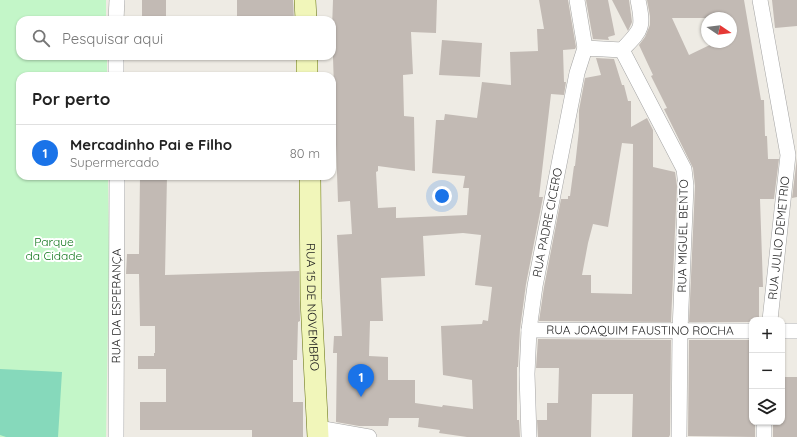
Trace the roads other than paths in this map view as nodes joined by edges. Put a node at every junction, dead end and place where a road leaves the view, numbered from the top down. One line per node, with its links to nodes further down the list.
1 (116, 0): 6 (street)
2 (305, 0): 7 (main road)
3 (577, 0): 8 (street)
4 (638, 0): 9 (street)
5 (760, 0): 14 (street, RUA JULIO DEMETRIO)
6 (116, 16)
7 (306, 16)
8 (585, 48): 9 (street); 18 (street, RUA PADRE CICERO)
9 (622, 50): 19 (street, RUA MIGUEL BENTO)
10 (116, 60): 12 (street)
11 (307, 60): 13 (main road)
12 (116, 72)
13 (307, 72)
14 (792, 151): 17 (street, RUA JULIO DEMETRIO)
15 (117, 180): 25 (street, RUA DA ESPERANÇA)
16 (310, 180): 24 (main road, RUA 15 DE NOVEMBRO)
17 (770, 317)
18 (529, 330): 19 (street, RUA JOAQUIM FAUSTINO ROCHA); 27 (street, RUA PADRE CICERO)
19 (680, 331): 20 (street, RUA JOAQUIM FAUSTINO ROCHA); 28 (street, RUA MIGUEL BENTO)
20 (749, 331)
21 (785, 331): 22 (street)
22 (797, 331)
23 (764, 425): 29 (street)
24 (318, 432): 26 (street)
25 (116, 437)
26 (369, 437)
27 (529, 437)
28 (679, 437)
29 (764, 437)

